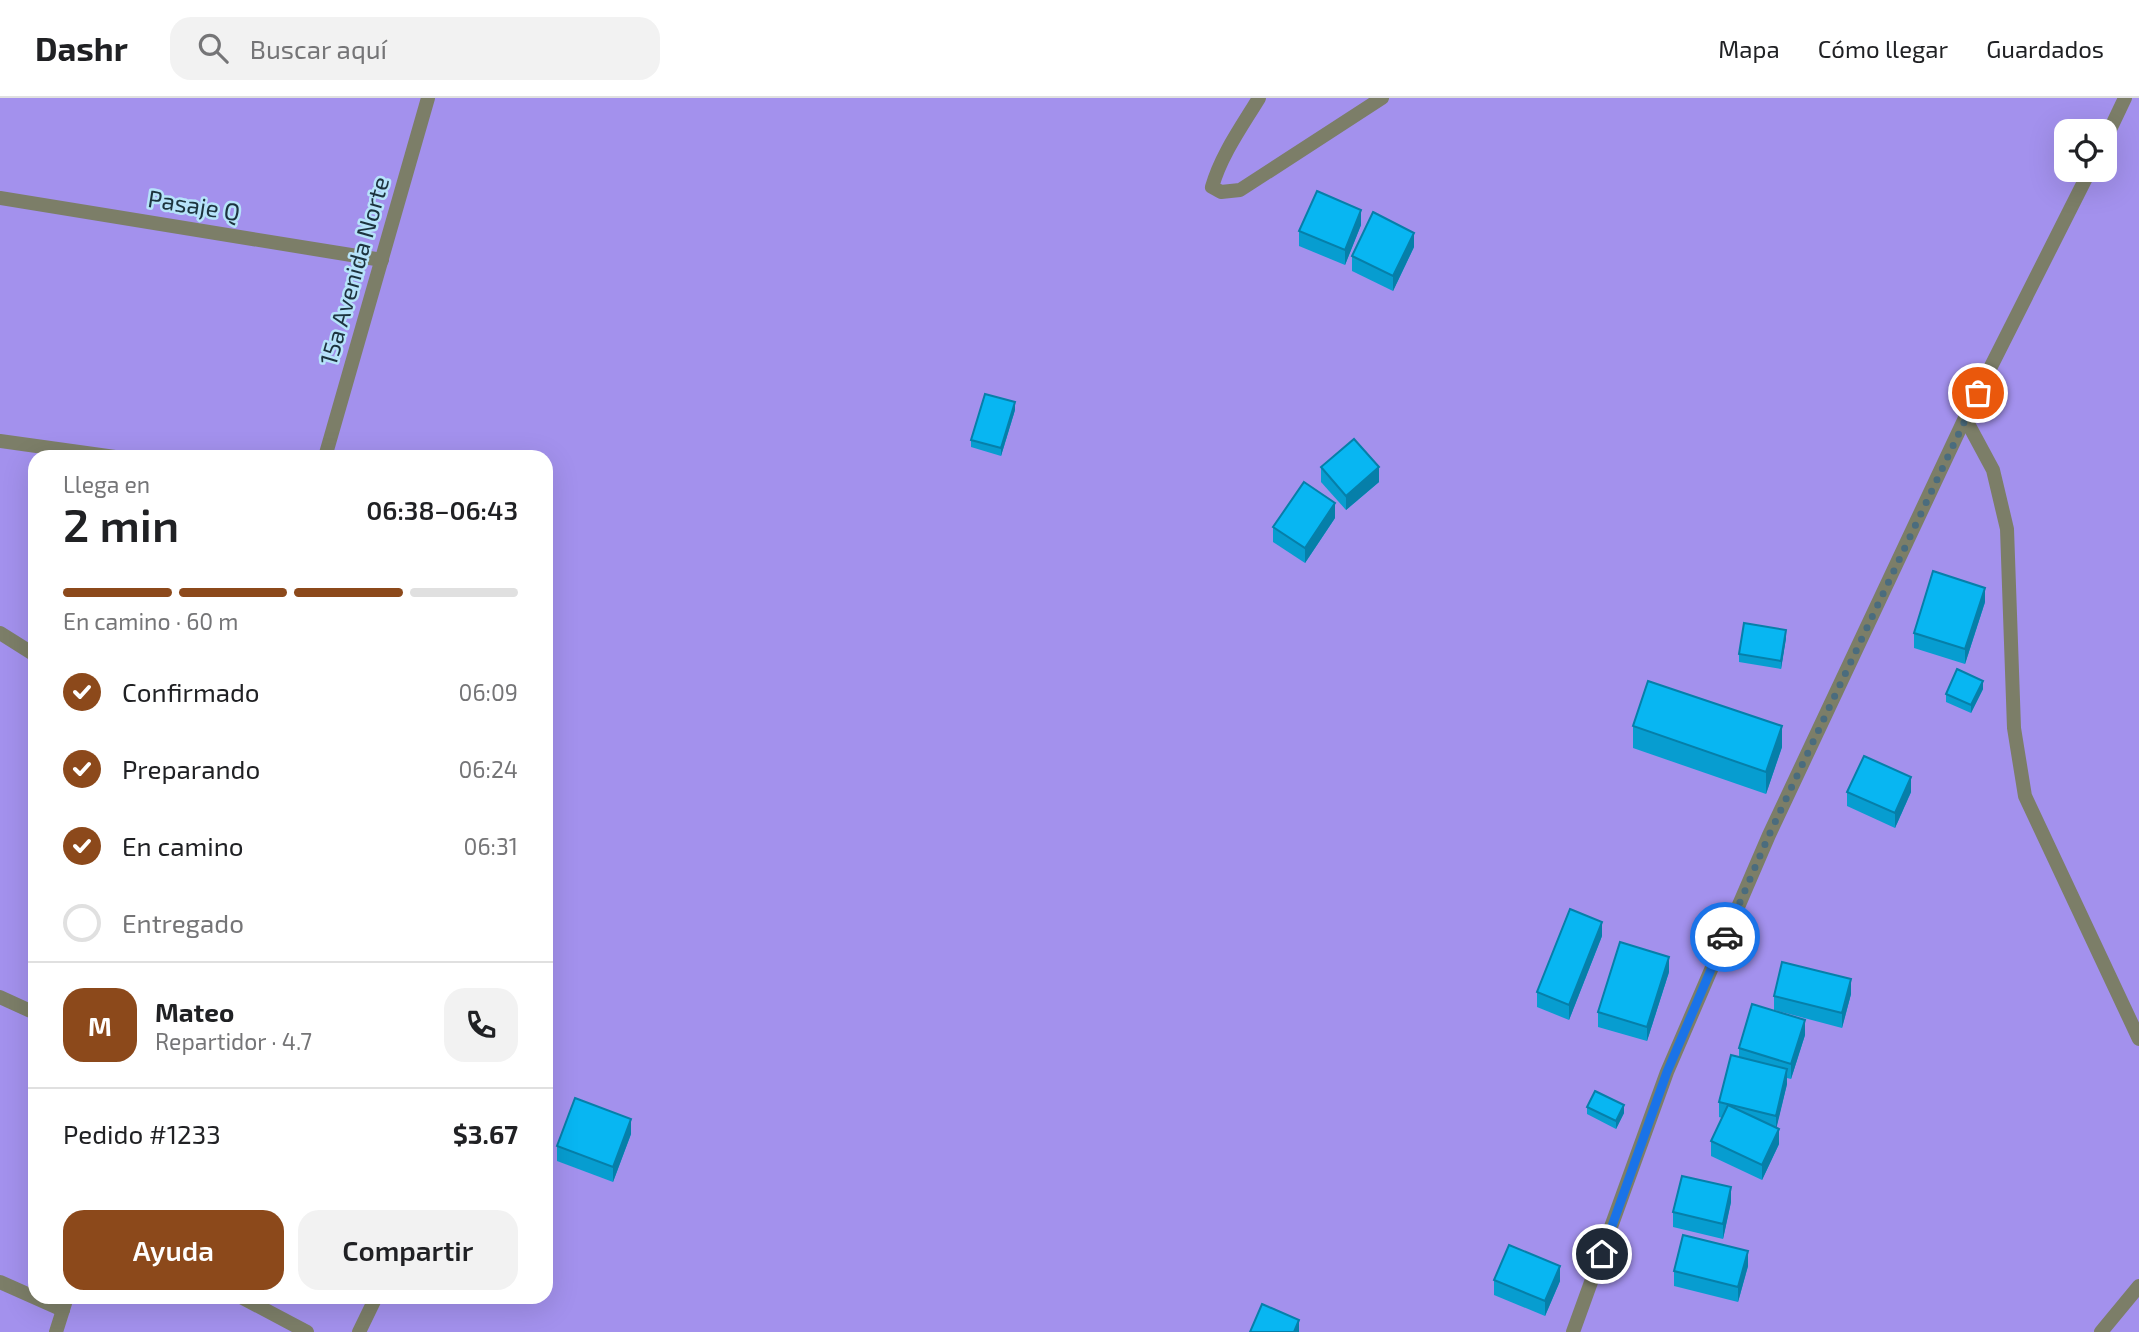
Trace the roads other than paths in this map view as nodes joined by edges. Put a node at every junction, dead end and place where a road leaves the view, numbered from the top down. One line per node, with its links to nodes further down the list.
1 (428, 98): 8 (street, 15a Avenida Norte)
2 (1259, 98): 3 (street)
3 (1382, 98)
4 (2125, 98): 5 (street)
5 (2116, 119)
6 (2084, 182): 9 (street)
7 (0, 198): 8 (street, Pasaje Q)
8 (382, 260): 12 (street, 15a Avenida Norte)
9 (1965, 418): 17 (street); 27 (street)
10 (0, 441): 11 (street)
11 (65, 450)
12 (327, 450)
13 (0, 633): 14 (street)
14 (28, 651)
15 (0, 997): 16 (street)
16 (28, 1010)
17 (2139, 1039)
18 (0, 1282): 20 (street)
19 (2139, 1286): 28 (street)
20 (28, 1291)
21 (65, 1304): 24 (street)
22 (254, 1304): 25 (street)
23 (373, 1304): 26 (street)
24 (56, 1332)
25 (307, 1332)
26 (359, 1332)
27 (1573, 1332)
28 (2101, 1332)

